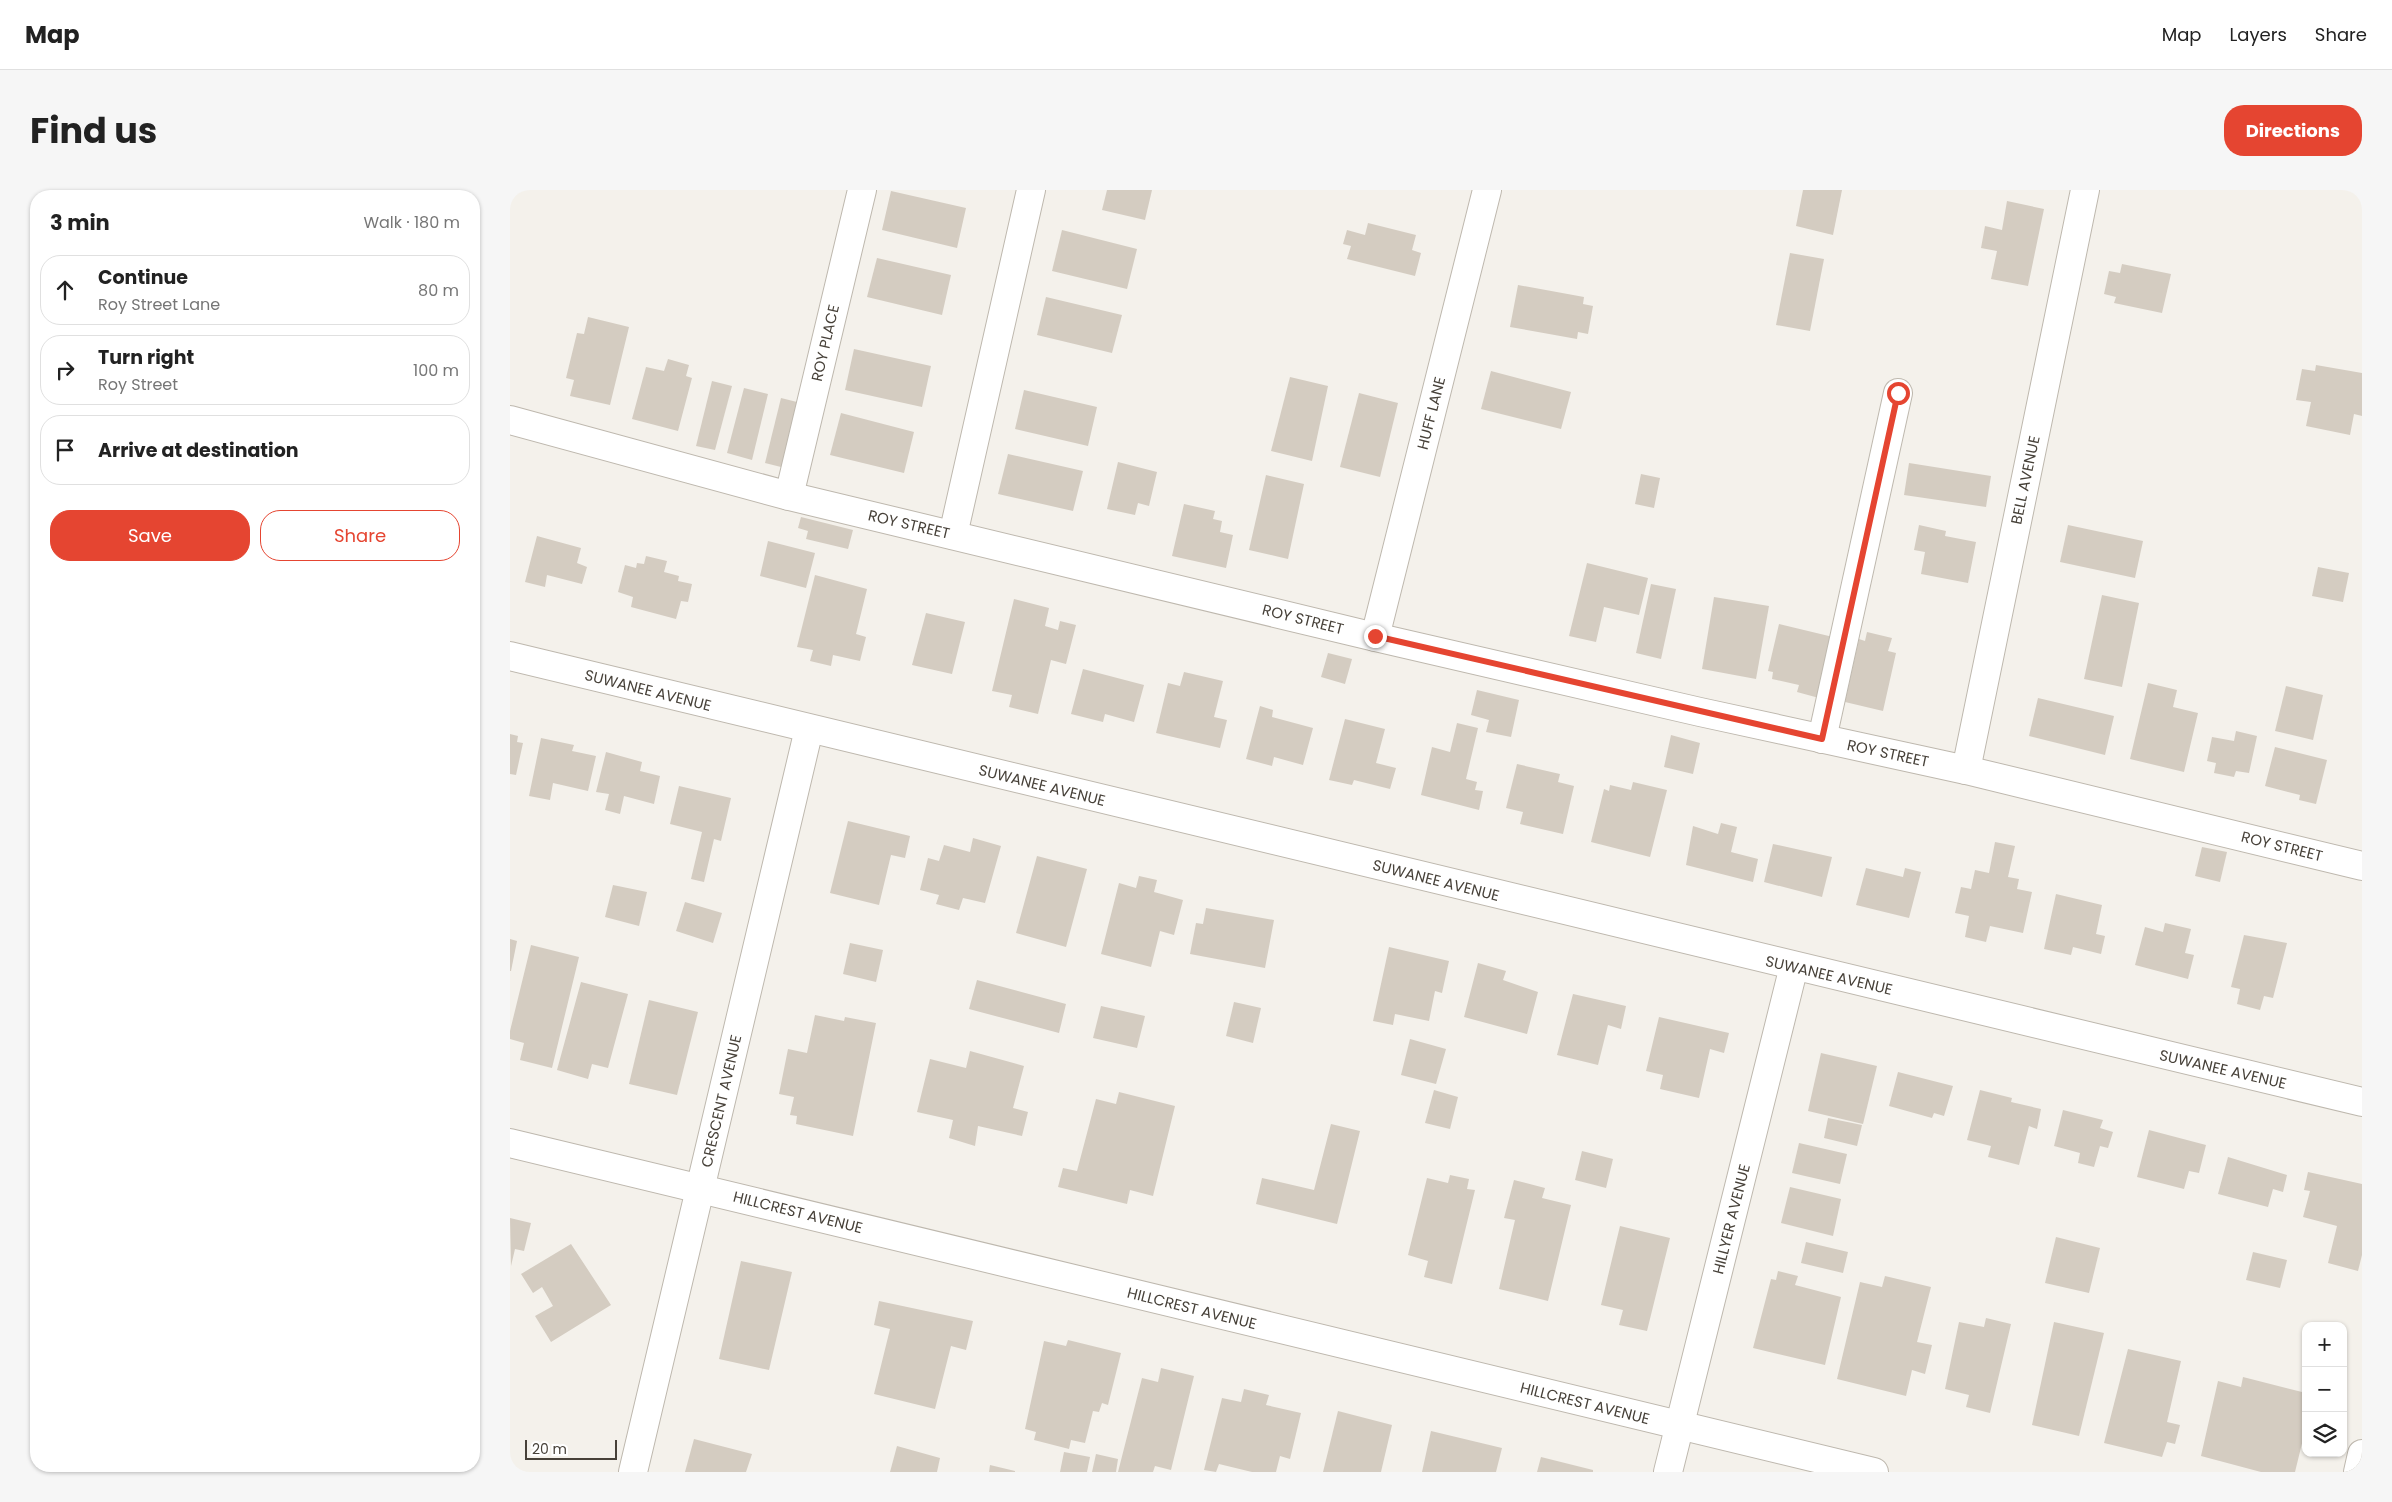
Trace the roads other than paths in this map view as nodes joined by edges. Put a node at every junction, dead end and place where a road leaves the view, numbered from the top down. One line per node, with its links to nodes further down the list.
1 (862, 190): 7 (street, ROY PLACE)
2 (1031, 190): 8 (street)
3 (1487, 190): 9 (street, HUFF LANE)
4 (2084, 190): 13 (street, BELL AVENUE)
5 (1898, 393): 12 (street)
6 (510, 420): 7 (street, ROY STREET)
7 (788, 496): 8 (street, ROY STREET)
8 (953, 535): 9 (street, ROY STREET)
9 (1375, 636): 12 (street, ROY STREET)
10 (510, 656): 11 (street, SUWANEE AVENUE)
11 (809, 729): 15 (street, SUWANEE AVENUE); 18 (street, CRESCENT AVENUE)
12 (1822, 739): 13 (street, ROY STREET)
13 (1966, 770): 14 (street, ROY STREET)
14 (2362, 866)
15 (1794, 966): 16 (street, SUWANEE AVENUE); 19 (street, HILLYER AVENUE)
16 (2362, 1102)
17 (510, 1143): 18 (street, HILLCREST AVENUE)
18 (701, 1188): 19 (street, HILLCREST AVENUE); 21 (street, CRESCENT AVENUE)
19 (1679, 1426): 22 (street, HILLYER AVENUE); 23 (street, HILLCREST AVENUE)
20 (2362, 1454): 24 (street)
21 (633, 1472)
22 (1668, 1472)
23 (1874, 1472)
24 (2358, 1472)

